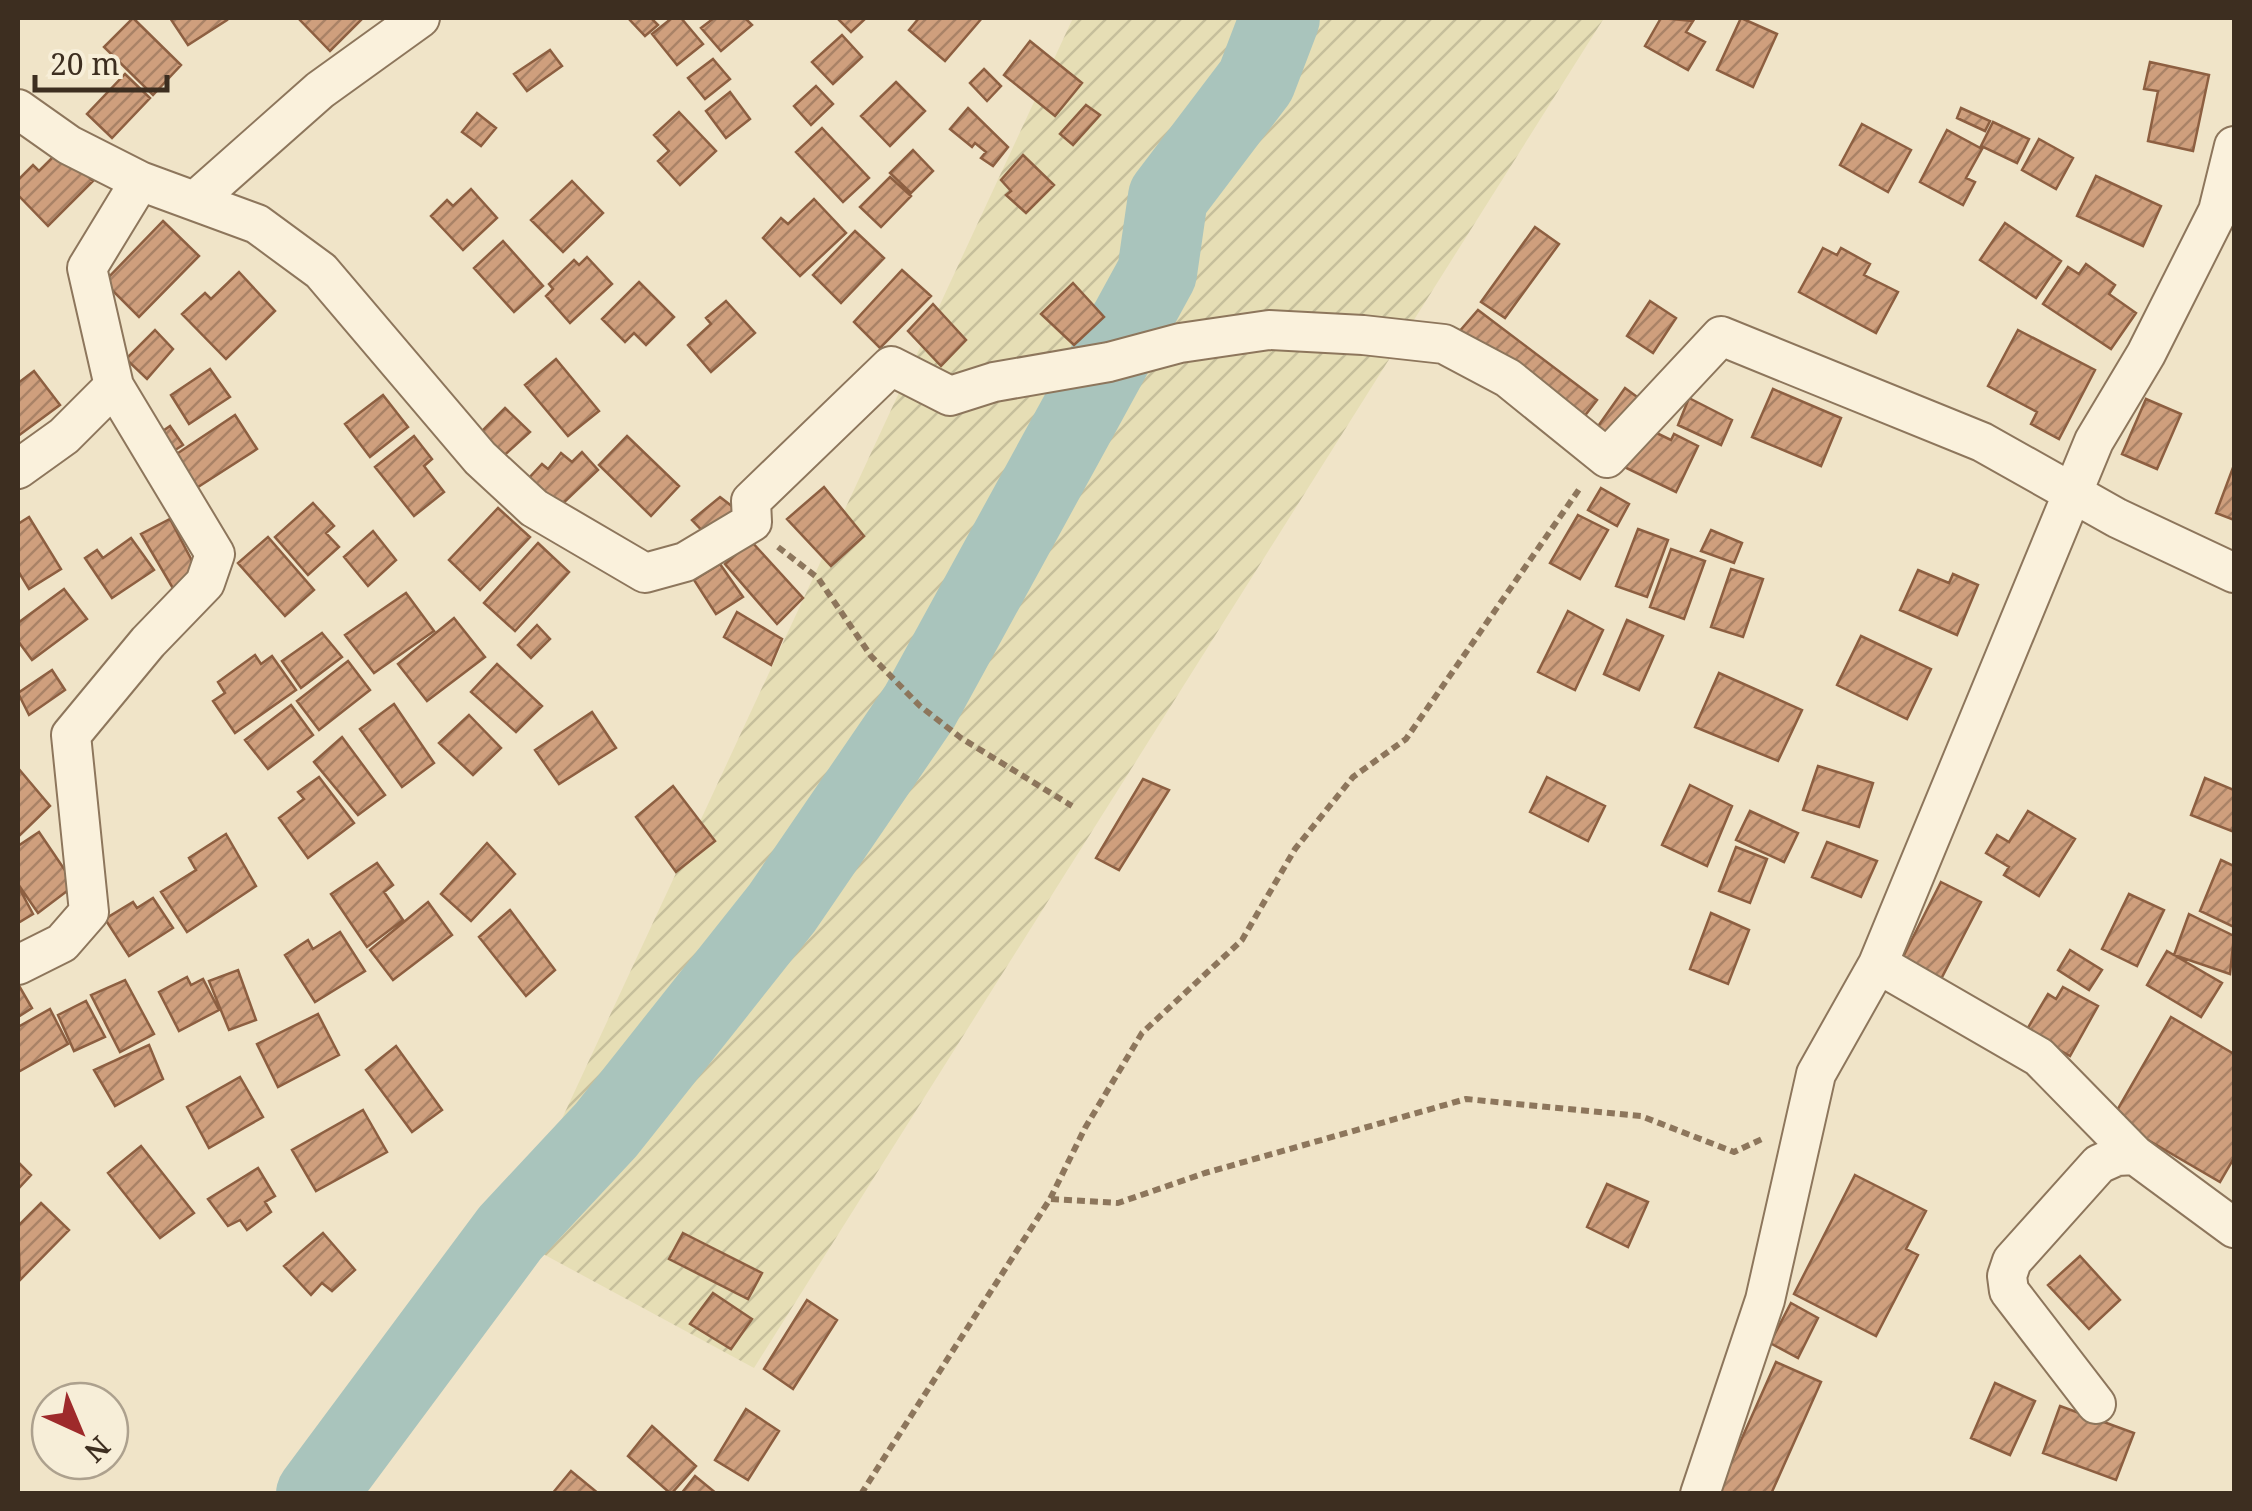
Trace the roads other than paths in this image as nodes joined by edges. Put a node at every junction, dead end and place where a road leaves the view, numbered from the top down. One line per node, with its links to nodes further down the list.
1 (420, 18): 5 (street)
2 (18, 109): 4 (street)
3 (2234, 146): 8 (street)
4 (140, 181): 5 (street); 6 (street)
5 (197, 199): 8 (street)
6 (114, 386): 7 (street); 11 (street)
7 (18, 469)
8 (2073, 492): 9 (street); 10 (street)
9 (2234, 573)
10 (1878, 964): 12 (street); 15 (street)
11 (18, 965)
12 (2135, 1155): 13 (street); 14 (street)
13 (2234, 1228)
14 (2096, 1404)
15 (1700, 1494)

